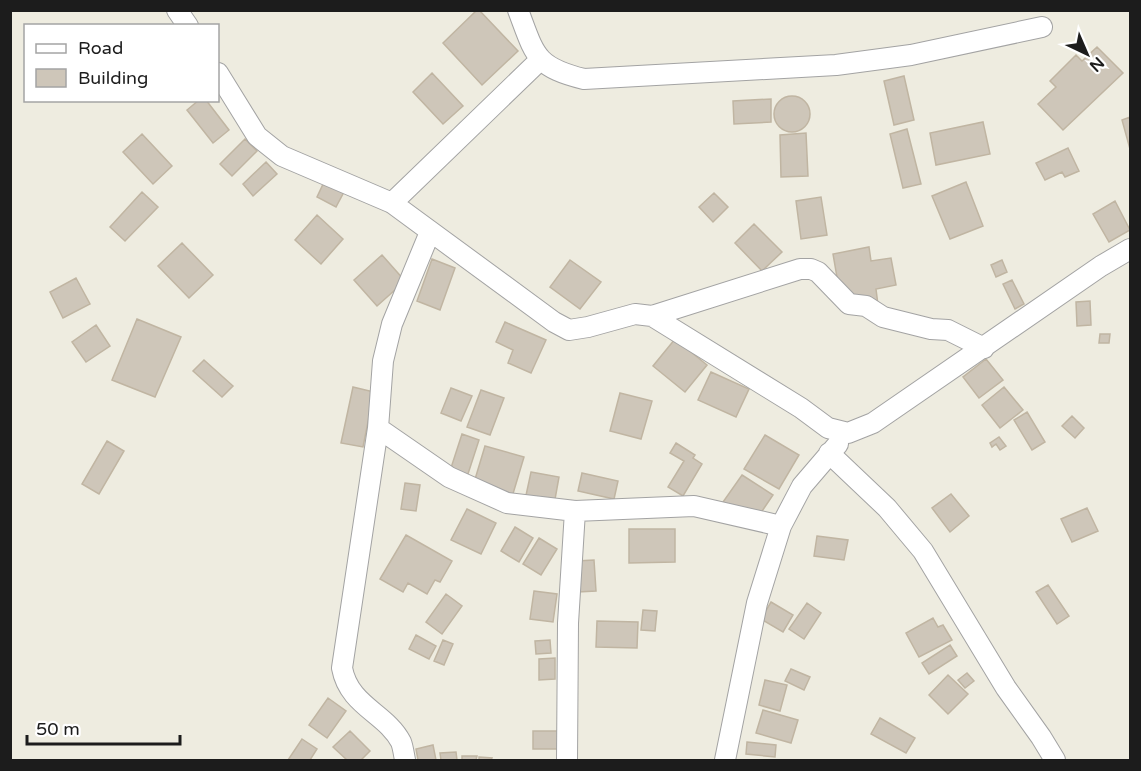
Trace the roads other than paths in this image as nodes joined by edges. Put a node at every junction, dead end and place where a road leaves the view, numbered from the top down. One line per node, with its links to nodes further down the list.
1 (177, 10): 3 (street)
2 (518, 10): 5 (street)
3 (187, 24)
4 (1042, 27): 5 (street)
5 (540, 60): 7 (street)
6 (219, 75): 7 (street)
7 (392, 203): 8 (street)
8 (430, 232): 10 (street); 12 (street)
9 (1131, 249): 11 (street)
10 (652, 316): 11 (street); 13 (street)
11 (984, 348): 13 (street)
12 (378, 428): 15 (street); 17 (street)
13 (848, 433): 14 (street)
14 (829, 453): 16 (street); 21 (street)
15 (575, 510): 16 (street); 18 (street)
16 (781, 526): 20 (street)
17 (405, 760)
18 (567, 760): 19 (street)
19 (579, 760)
20 (725, 760)
21 (1055, 760)

